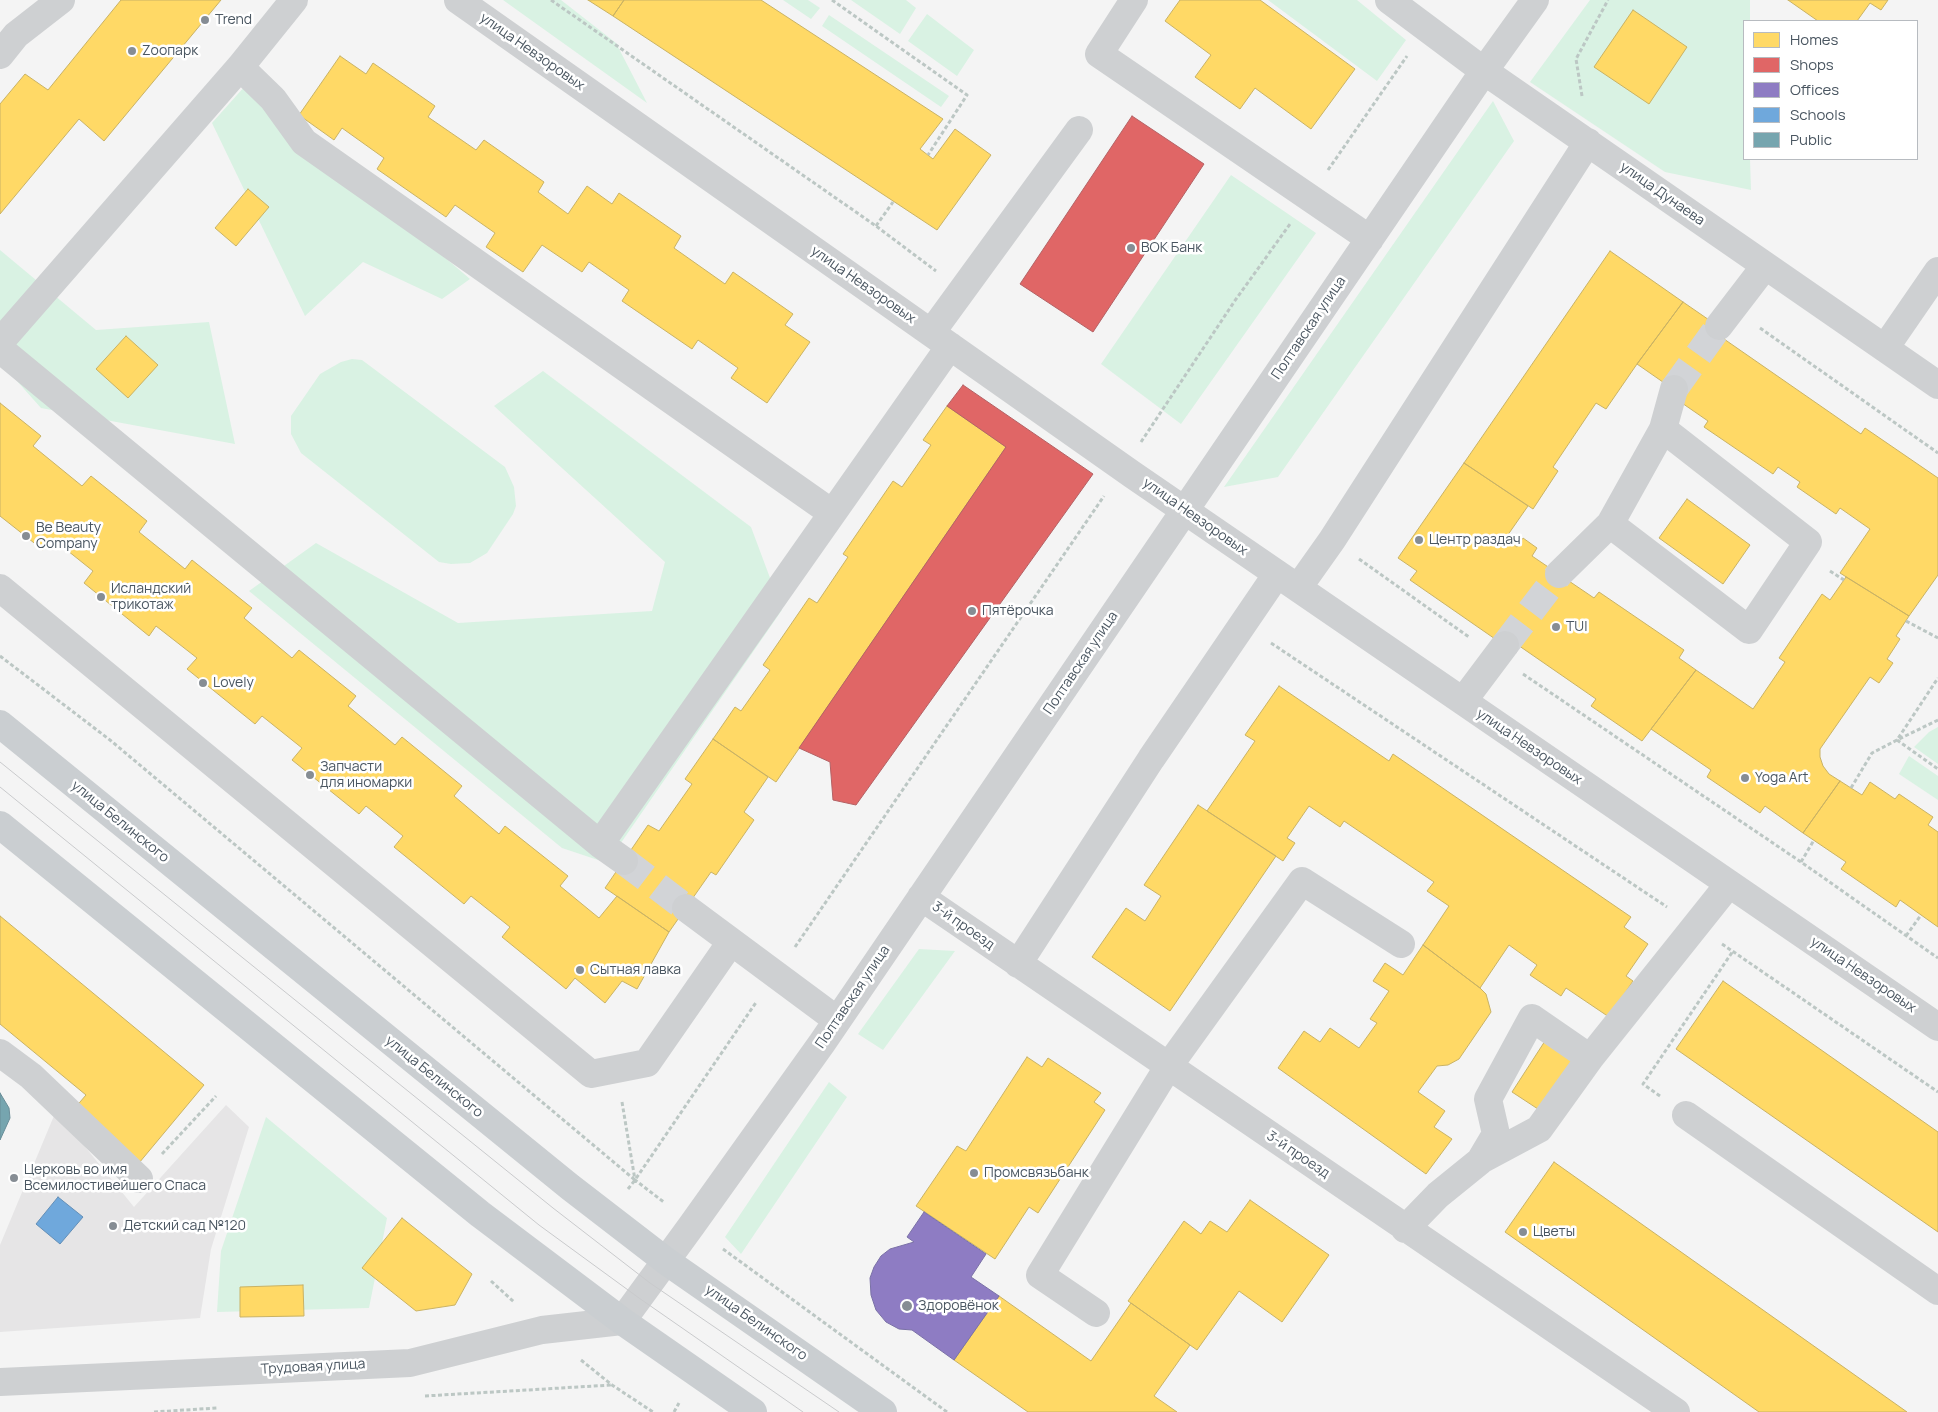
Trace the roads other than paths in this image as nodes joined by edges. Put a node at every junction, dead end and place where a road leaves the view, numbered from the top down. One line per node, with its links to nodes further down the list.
1 (60, 0): 7 (street)
2 (294, 0): 8 (street)
3 (458, 0): 16 (street, улица Невзоровых)
4 (1134, 0): 12 (street)
5 (1388, 0): 9 (street, улица Дунаева)
6 (1535, 0): 9 (street, Полтавская улица)
7 (0, 55)
8 (240, 66): 17 (street); 24 (street)
9 (1484, 71): 11 (street, улица Дунаева); 12 (street, Полтавская улица)
10 (1079, 130): 16 (street)
11 (1588, 142): 13 (street, улица Дунаева); 27 (street)
12 (1370, 239): 23 (street, Полтавская улица)
13 (1765, 266): 15 (street); 18 (street, улица Дунаева)
14 (1938, 271): 18 (street)
15 (1726, 317)
16 (941, 340): 23 (street, улица Невзоровых); 24 (street)
17 (0, 342)
18 (1885, 348): 20 (street, улица Дунаева)
19 (0, 350): 33 (street)
20 (1938, 385)
21 (1674, 389): 22 (street)
22 (1663, 429): 25 (street); 25 (street)
23 (1185, 511): 27 (street, улица Невзоровых); 36 (street, Полтавская улица)
24 (832, 513): 33 (street)
25 (1610, 524): 26 (street)
26 (1559, 574)
27 (1288, 581): 30 (street, улица Невзоровых); 40 (street)
28 (0, 588): 38 (street)
29 (1500, 650): 30 (street)
30 (1463, 701): 35 (street, улица Невзоровых)
31 (0, 724): 50 (main road, улица Белинского)
32 (0, 825): 53 (main road)
33 (600, 844): 34 (street)
34 (624, 862)
35 (1729, 884): 42 (street, улица Невзоровых); 44 (street)
36 (921, 897): 40 (street, 3-й проезд); 41 (street, Полтавская улица)
37 (686, 908): 38 (street)
38 (731, 942): 41 (street)
39 (1401, 944): 45 (street)
40 (1018, 964): 45 (street, 3-й проезд)
41 (837, 1020): 50 (street, Полтавская улица)
42 (1938, 1027)
43 (0, 1053): 48 (street)
44 (1590, 1058): 47 (street); 47 (street)
45 (1168, 1067): 49 (street, 3-й проезд); 52 (street)
46 (1686, 1115): 51 (street)
47 (1480, 1160): 49 (street)
48 (138, 1179)
49 (1405, 1229): 57 (street, 3-й проезд)
50 (666, 1261): 53 (street, Полтавская улица); 56 (main road, улица Белинского)
51 (1938, 1291)
52 (1096, 1313)
53 (622, 1321): 54 (street, Трудовая улица); 55 (main road)
54 (0, 1382)
55 (754, 1412)
56 (883, 1412)
57 (1676, 1412)

